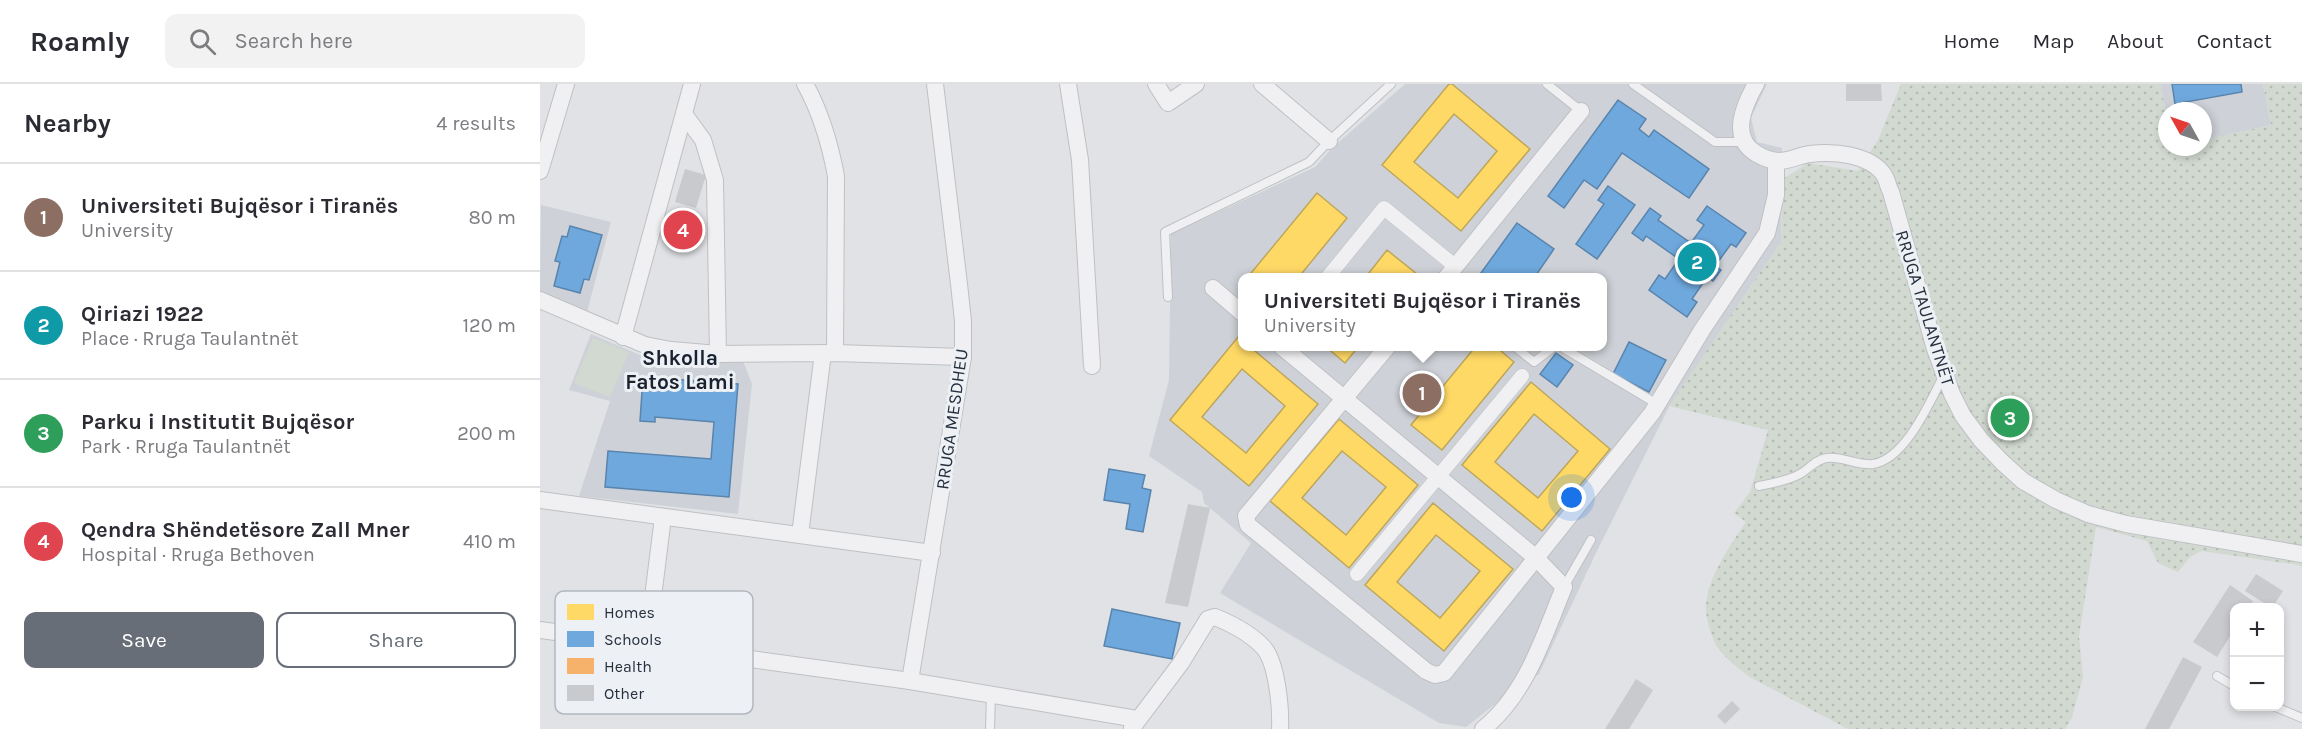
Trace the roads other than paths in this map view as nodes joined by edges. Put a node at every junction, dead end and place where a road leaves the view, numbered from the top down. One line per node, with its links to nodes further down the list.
1 (566, 84): 18 (street)
2 (692, 84): 14 (street)
3 (806, 84): 31 (street)
4 (935, 84): 33 (street, RRUGA MESDHEU)
5 (1068, 84): 34 (street)
6 (1156, 84): 7 (street)
7 (1196, 84)
8 (1262, 84): 15 (street)
9 (1391, 84): 15 (lane)
10 (1547, 84): 13 (lane)
11 (1633, 84): 16 (lane)
12 (1756, 84): 16 (street)
13 (1581, 111): 19 (street)
14 (684, 114): 25 (street); 32 (street)
15 (1329, 141): 22 (lane)
16 (1744, 142): 17 (street)
17 (1776, 161): 35 (street, RRUGA TAULANTNËT); 38 (street)
18 (540, 171)
19 (1450, 272): 20 (street)
20 (1331, 273)
21 (1213, 288): 24 (street)
22 (1168, 297)
23 (540, 300): 25 (street)
24 (1238, 310)
25 (623, 337): 32 (street)
26 (1287, 351): 37 (street)
27 (1384, 351): 37 (street)
28 (1520, 351): 29 (lane)
29 (1548, 351)
30 (1568, 351): 38 (lane)
31 (829, 353): 32 (street); 33 (street); 43 (street)
32 (718, 354)
33 (963, 357): 45 (street, RRUGA MESDHEU)
34 (1092, 366)
35 (1944, 375): 40 (lane); 46 (street, RRUGA TAULANTNËT)
36 (1522, 376): 39 (street)
37 (1343, 400): 39 (street); 47 (street)
38 (1657, 404): 47 (street)
39 (1438, 478): 47 (street); 48 (street)
40 (1760, 486)
41 (540, 500): 42 (street)
42 (663, 517): 43 (street); 50 (street)
43 (800, 536): 45 (street)
44 (1591, 540): 49 (lane)
45 (932, 553): 55 (street, RRUGA MESDHEU)
46 (2302, 554)
47 (1535, 557): 49 (street)
48 (1357, 574)
49 (1564, 587): 63 (street)
50 (654, 591)
51 (540, 630): 52 (street)
52 (555, 632)
53 (753, 660): 55 (street)
54 (2217, 676): 56 (lane)
55 (910, 681): 57 (street)
56 (2230, 683)
57 (991, 694): 60 (street); 61 (lane)
58 (2284, 711): 59 (lane)
59 (2302, 718)
60 (1135, 724): 62 (street)
61 (990, 729)
62 (1280, 729)
63 (1483, 729)

